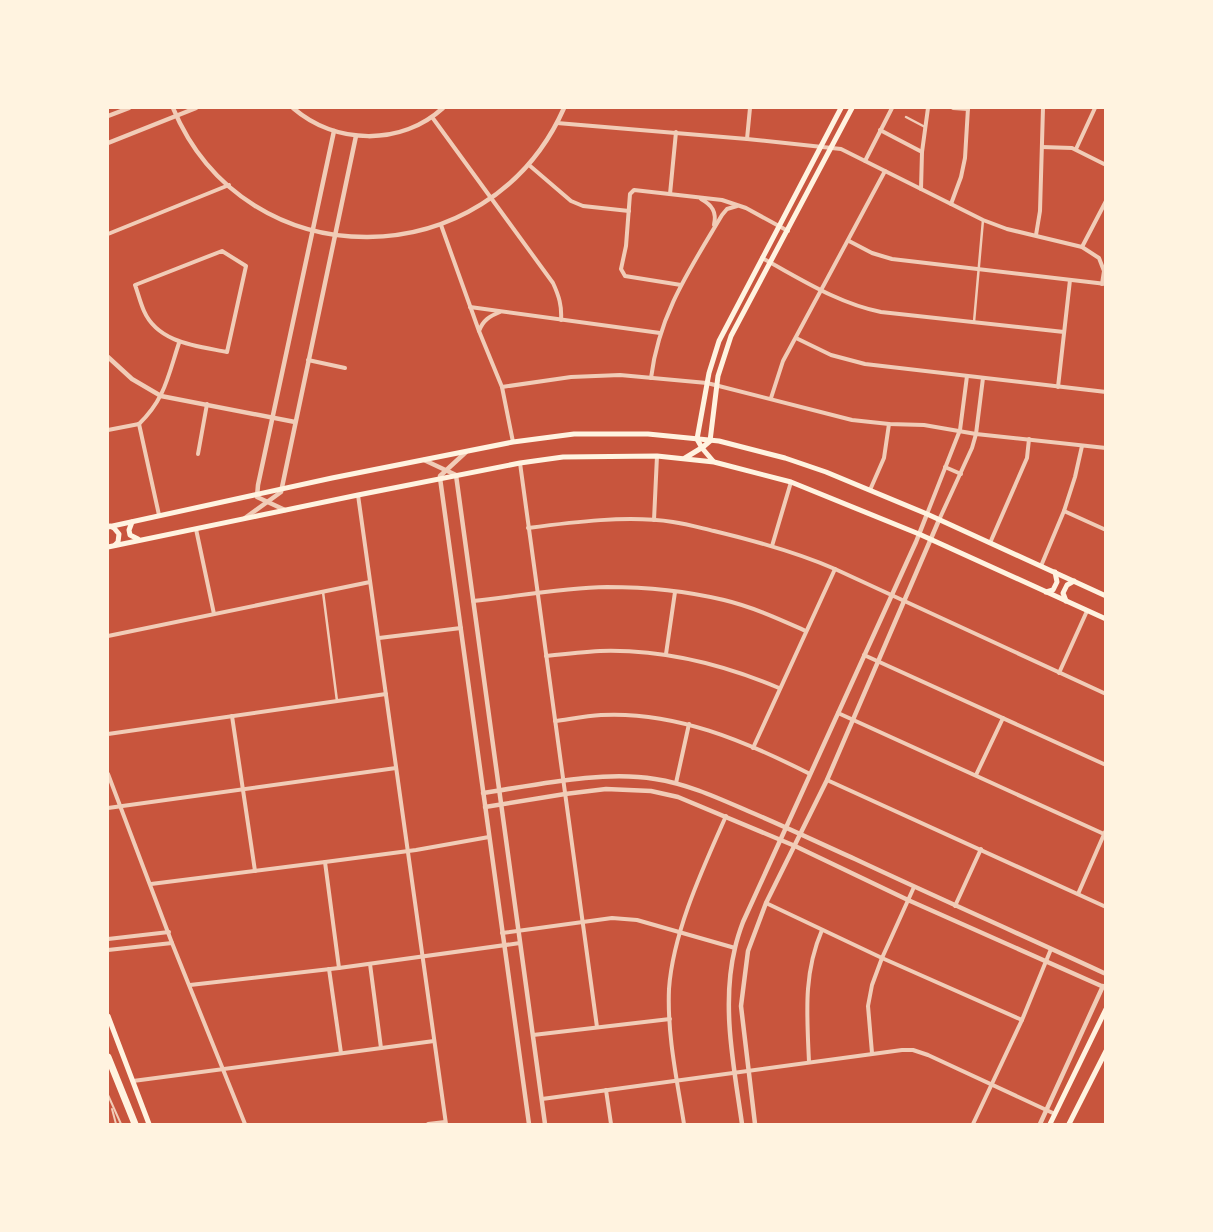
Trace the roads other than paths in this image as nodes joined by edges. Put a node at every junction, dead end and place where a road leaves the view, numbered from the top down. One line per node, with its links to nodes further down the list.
1 (129, 108): 17 (street)
2 (173, 108): 16 (street)
3 (196, 108): 16 (street)
4 (293, 108): 23 (street)
5 (443, 108): 18 (street)
6 (564, 108): 20 (street)
7 (750, 108): 26 (street)
8 (841, 108): 28 (main road)
9 (852, 108): 30 (main road)
10 (892, 108): 22 (street)
11 (928, 108): 21 (street)
12 (953, 108): 13 (street)
13 (968, 108): 43 (street)
14 (1043, 108): 29 (street)
15 (1095, 108): 31 (street)
16 (176, 115): 27 (street); 37 (street)
17 (108, 116)
18 (432, 117): 25 (street); 40 (street)
19 (906, 117): 21 (street)
20 (557, 123): 24 (street); 34 (street)
21 (925, 127): 32 (street)
22 (880, 130): 32 (street); 33 (street)
23 (334, 131): 25 (street); 51 (street)
24 (676, 132): 26 (street); 39 (street)
25 (356, 136): 54 (street)
26 (747, 138): 28 (street)
27 (108, 142)
28 (821, 146): 30 (street); 49 (main road)
29 (1042, 147): 31 (street); 55 (street)
30 (831, 148): 33 (street); 52 (main road)
31 (1076, 149): 35 (street)
32 (922, 152): 38 (street)
33 (865, 161): 36 (street)
34 (529, 165): 40 (street); 45 (street)
35 (1106, 165)
36 (885, 171): 38 (street); 56 (street)
37 (229, 185): 51 (street); 53 (street)
38 (920, 189): 43 (street)
39 (670, 194): 41 (street); 45 (street)
40 (492, 198): 48 (street); 67 (street)
41 (699, 198): 44 (street); 50 (street)
42 (1106, 201): 46 (street)
43 (951, 204): 47 (street)
44 (738, 205): 49 (street); 50 (street)
45 (629, 211): 63 (street)
46 (1103, 211): 57 (street)
47 (984, 220): 55 (street); 60 (street)
48 (441, 225): 54 (street); 65 (street)
49 (780, 226): 52 (street); 58 (main road)
50 (714, 229): 63 (street)
51 (313, 230): 54 (street); 88 (street)
52 (788, 231): 59 (main road)
53 (108, 234)
54 (335, 235): 75 (street)
55 (1036, 235): 57 (street)
56 (849, 241): 60 (street); 64 (street)
57 (1082, 247): 62 (street)
58 (762, 258): 59 (street); 80 (main road)
59 (770, 263): 64 (street); 81 (main road)
60 (978, 269): 61 (street); 68 (street)
61 (1070, 280): 62 (street); 70 (street)
62 (1104, 284)
63 (680, 285): 71 (street)
64 (821, 290): 68 (street); 72 (street)
65 (470, 307): 66 (street); 69 (street)
66 (503, 312): 67 (street); 69 (street)
67 (561, 320): 71 (street)
68 (974, 322): 70 (street)
69 (478, 331): 82 (street)
70 (1064, 332): 83 (street)
71 (660, 333): 78 (street)
72 (796, 338): 77 (street); 86 (street)
73 (179, 343): 73 (street); 85 (street)
74 (108, 357): 85 (street)
75 (308, 360): 76 (street); 89 (street)
76 (345, 368)
77 (967, 376): 79 (street); 93 (street)
78 (651, 378): 80 (street); 82 (street)
79 (982, 378): 83 (street); 94 (street)
80 (707, 383): 81 (street); 95 (main road)
81 (717, 385): 86 (street); 96 (main road)
82 (502, 387): 98 (street)
83 (1058, 387): 84 (street)
84 (1106, 392)
85 (161, 396): 87 (street); 90 (street)
86 (771, 398): 91 (street)
87 (208, 404): 88 (street); 103 (street)
88 (273, 417): 89 (street); 118 (street)
89 (295, 422): 115 (street)
90 (138, 424): 92 (street); 123 (street)
91 (888, 424): 93 (street); 116 (street)
92 (108, 430)
93 (960, 430): 94 (street); 109 (street)
94 (976, 434): 97 (street); 111 (street)
95 (698, 437): 96 (main road); 98 (main road); 100 (main road)
96 (711, 439): 100 (main road); 116 (main road)
97 (1029, 439): 99 (street); 135 (street)
98 (513, 442): 102 (main road)
99 (1082, 446): 101 (street); 121 (street)
100 (702, 448): 105 (main road); 107 (main road)
101 (1106, 448)
102 (466, 452): 106 (main road); 110 (street)
103 (198, 454)
104 (657, 456): 105 (main road); 108 (main road); 125 (street)
105 (684, 458): 107 (main road)
106 (424, 460): 110 (street); 115 (main road)
107 (714, 462): 114 (main road)
108 (520, 463): 112 (main road); 129 (street)
109 (945, 468): 111 (street); 122 (street)
110 (447, 471): 112 (street); 113 (street)
111 (961, 474): 126 (street)
112 (457, 475): 113 (main road); 150 (street)
113 (440, 478): 117 (main road); 156 (street)
114 (791, 482): 132 (main road); 137 (street)
115 (281, 490): 118 (main road); 119 (street)
116 (870, 490): 122 (main road)
117 (358, 494): 120 (main road); 143 (street)
118 (257, 495): 119 (street); 123 (main road)
119 (269, 502): 120 (street); 124 (street)
120 (285, 510): 124 (main road)
121 (1064, 511): 131 (street); 139 (street)
122 (926, 514): 126 (main road); 132 (street)
123 (158, 515): 127 (main road)
124 (245, 518): 130 (main road)
125 (654, 520): 129 (street); 137 (street)
126 (939, 520): 134 (street); 135 (main road)
127 (132, 521): 128 (main road); 133 (main road)
128 (109, 527): 136 (main road)
129 (528, 528): 147 (street)
130 (196, 529): 133 (main road); 154 (street)
131 (1106, 530)
132 (919, 534): 134 (main road); 148 (street)
133 (140, 540): 136 (main road)
134 (931, 540): 146 (main road); 152 (street)
135 (990, 543): 139 (main road)
136 (115, 545): 138 (main road)
137 (772, 546): 140 (street)
138 (108, 547)
139 (1041, 566): 141 (main road)
140 (835, 569): 148 (street); 157 (street)
141 (1055, 572): 142 (main road); 146 (main road)
142 (1074, 581): 149 (main road); 151 (main road)
143 (370, 582): 144 (street); 159 (street)
144 (323, 592): 154 (street); 168 (street)
145 (675, 592): 147 (street); 157 (street); 160 (street)
146 (1045, 592): 151 (main road)
147 (537, 594): 150 (street); 162 (street)
148 (891, 596): 152 (street); 161 (street)
149 (1106, 596)
150 (473, 601): 186 (street)
151 (1066, 601): 153 (main road)
152 (904, 602): 163 (street); 164 (street)
153 (1087, 611): 155 (main road); 164 (street)
154 (214, 614): 158 (street)
155 (1106, 620)
156 (460, 628): 159 (street); 187 (street)
157 (806, 631): 165 (street)
158 (108, 636)
159 (379, 638): 166 (street)
160 (666, 654): 162 (street); 165 (street)
161 (864, 655): 163 (street); 169 (street)
162 (546, 656): 173 (street)
163 (878, 661): 171 (street); 172 (street)
164 (1060, 673): 167 (street)
165 (779, 688): 176 (street)
166 (386, 694): 168 (street); 178 (street)
167 (1106, 694)
168 (337, 701): 170 (street)
169 (838, 713): 172 (street); 180 (street)
170 (232, 716): 175 (street); 185 (street)
171 (1003, 718): 177 (street); 181 (street)
172 (853, 720): 181 (street); 182 (street)
173 (555, 721): 174 (street); 183 (street)
174 (689, 724): 176 (street); 184 (street)
175 (108, 734)
176 (753, 748): 180 (street)
177 (1106, 765)
178 (396, 768): 185 (street); 201 (street)
179 (108, 774): 190 (street)
180 (810, 774): 194 (street)
181 (976, 775): 195 (street)
182 (827, 780): 196 (street); 200 (street)
183 (564, 781): 184 (street); 186 (street); 188 (street)
184 (676, 783): 194 (street)
185 (242, 789): 190 (street); 203 (street)
186 (499, 790): 187 (street); 189 (street)
187 (483, 792): 191 (street)
188 (565, 794): 189 (street); 193 (street); 211 (street)
189 (502, 804): 191 (street); 212 (street)
190 (120, 806): 192 (street); 204 (street)
191 (485, 807): 197 (street)
192 (108, 808)
193 (726, 816): 198 (street); 215 (street)
194 (786, 828): 196 (street); 198 (street)
195 (1105, 832): 206 (street)
196 (801, 834): 199 (street); 205 (street)
197 (489, 837): 201 (street); 216 (street)
198 (781, 840): 199 (street); 221 (street)
199 (795, 846): 207 (street); 208 (street)
200 (981, 849): 206 (street); 209 (street)
201 (408, 851): 202 (street); 224 (street)
202 (325, 862): 203 (street); 228 (street)
203 (255, 871): 204 (street)
204 (151, 884): 214 (street)
205 (914, 888): 207 (street); 209 (street)
206 (1078, 894): 210 (street)
207 (908, 900): 225 (street); 226 (street)
208 (766, 903): 213 (street); 247 (street)
209 (955, 906): 222 (street)
210 (1106, 907)
211 (583, 922): 212 (street); 215 (street); 237 (street)
212 (518, 930): 216 (street); 219 (street)
213 (822, 930): 225 (street); 245 (street)
214 (169, 932): 217 (street); 218 (street)
215 (679, 932): 221 (street); 235 (street)
216 (502, 933): 220 (street)
217 (108, 940)
218 (172, 943): 223 (street); 231 (street)
219 (520, 943): 220 (street); 238 (street)
220 (503, 944): 224 (street); 265 (street)
221 (734, 948): 248 (street)
222 (1051, 949): 226 (street); 230 (street)
223 (108, 950)
224 (422, 956): 227 (street); 239 (street)
225 (882, 958): 236 (street); 243 (street)
226 (1046, 961): 232 (street); 236 (street)
227 (370, 964): 228 (street); 240 (street)
228 (339, 968): 229 (street)
229 (329, 969): 231 (street); 242 (street)
230 (1106, 974)
231 (190, 985): 246 (street)
232 (1105, 985): 256 (street)
233 (1106, 1009): 257 (main road)
234 (108, 1016): 250 (main road)
235 (670, 1019): 237 (street); 249 (street)
236 (1022, 1020): 251 (street)
237 (597, 1027): 238 (street)
238 (533, 1035): 254 (street)
239 (434, 1041): 240 (street); 258 (street)
240 (381, 1048): 242 (street)
241 (1106, 1051): 274 (main road)
242 (342, 1053): 246 (street)
243 (872, 1053): 245 (street); 251 (street)
244 (108, 1057): 261 (highway)
245 (809, 1062): 247 (street)
246 (223, 1069): 250 (street); 263 (street)
247 (748, 1070): 248 (street); 270 (street)
248 (734, 1072): 249 (street); 269 (street)
249 (677, 1080): 252 (street); 268 (street)
250 (133, 1081): 262 (main road)
251 (992, 1085): 256 (street); 271 (street)
252 (606, 1090): 254 (street); 267 (street)
253 (108, 1095): 255 (lane)
254 (542, 1099): 266 (street)
255 (111, 1104): 259 (lane); 260 (lane)
256 (1046, 1110): 257 (street); 272 (street)
257 (1054, 1114): 273 (main road)
258 (445, 1123): 264 (street)
259 (116, 1124)
260 (121, 1124)
261 (135, 1124)
262 (149, 1124)
263 (245, 1124)
264 (428, 1124)
265 (529, 1124)
266 (545, 1124)
267 (611, 1124)
268 (684, 1124)
269 (742, 1124)
270 (755, 1124)
271 (973, 1124)
272 (1040, 1124)
273 (1050, 1124)
274 (1069, 1124)

